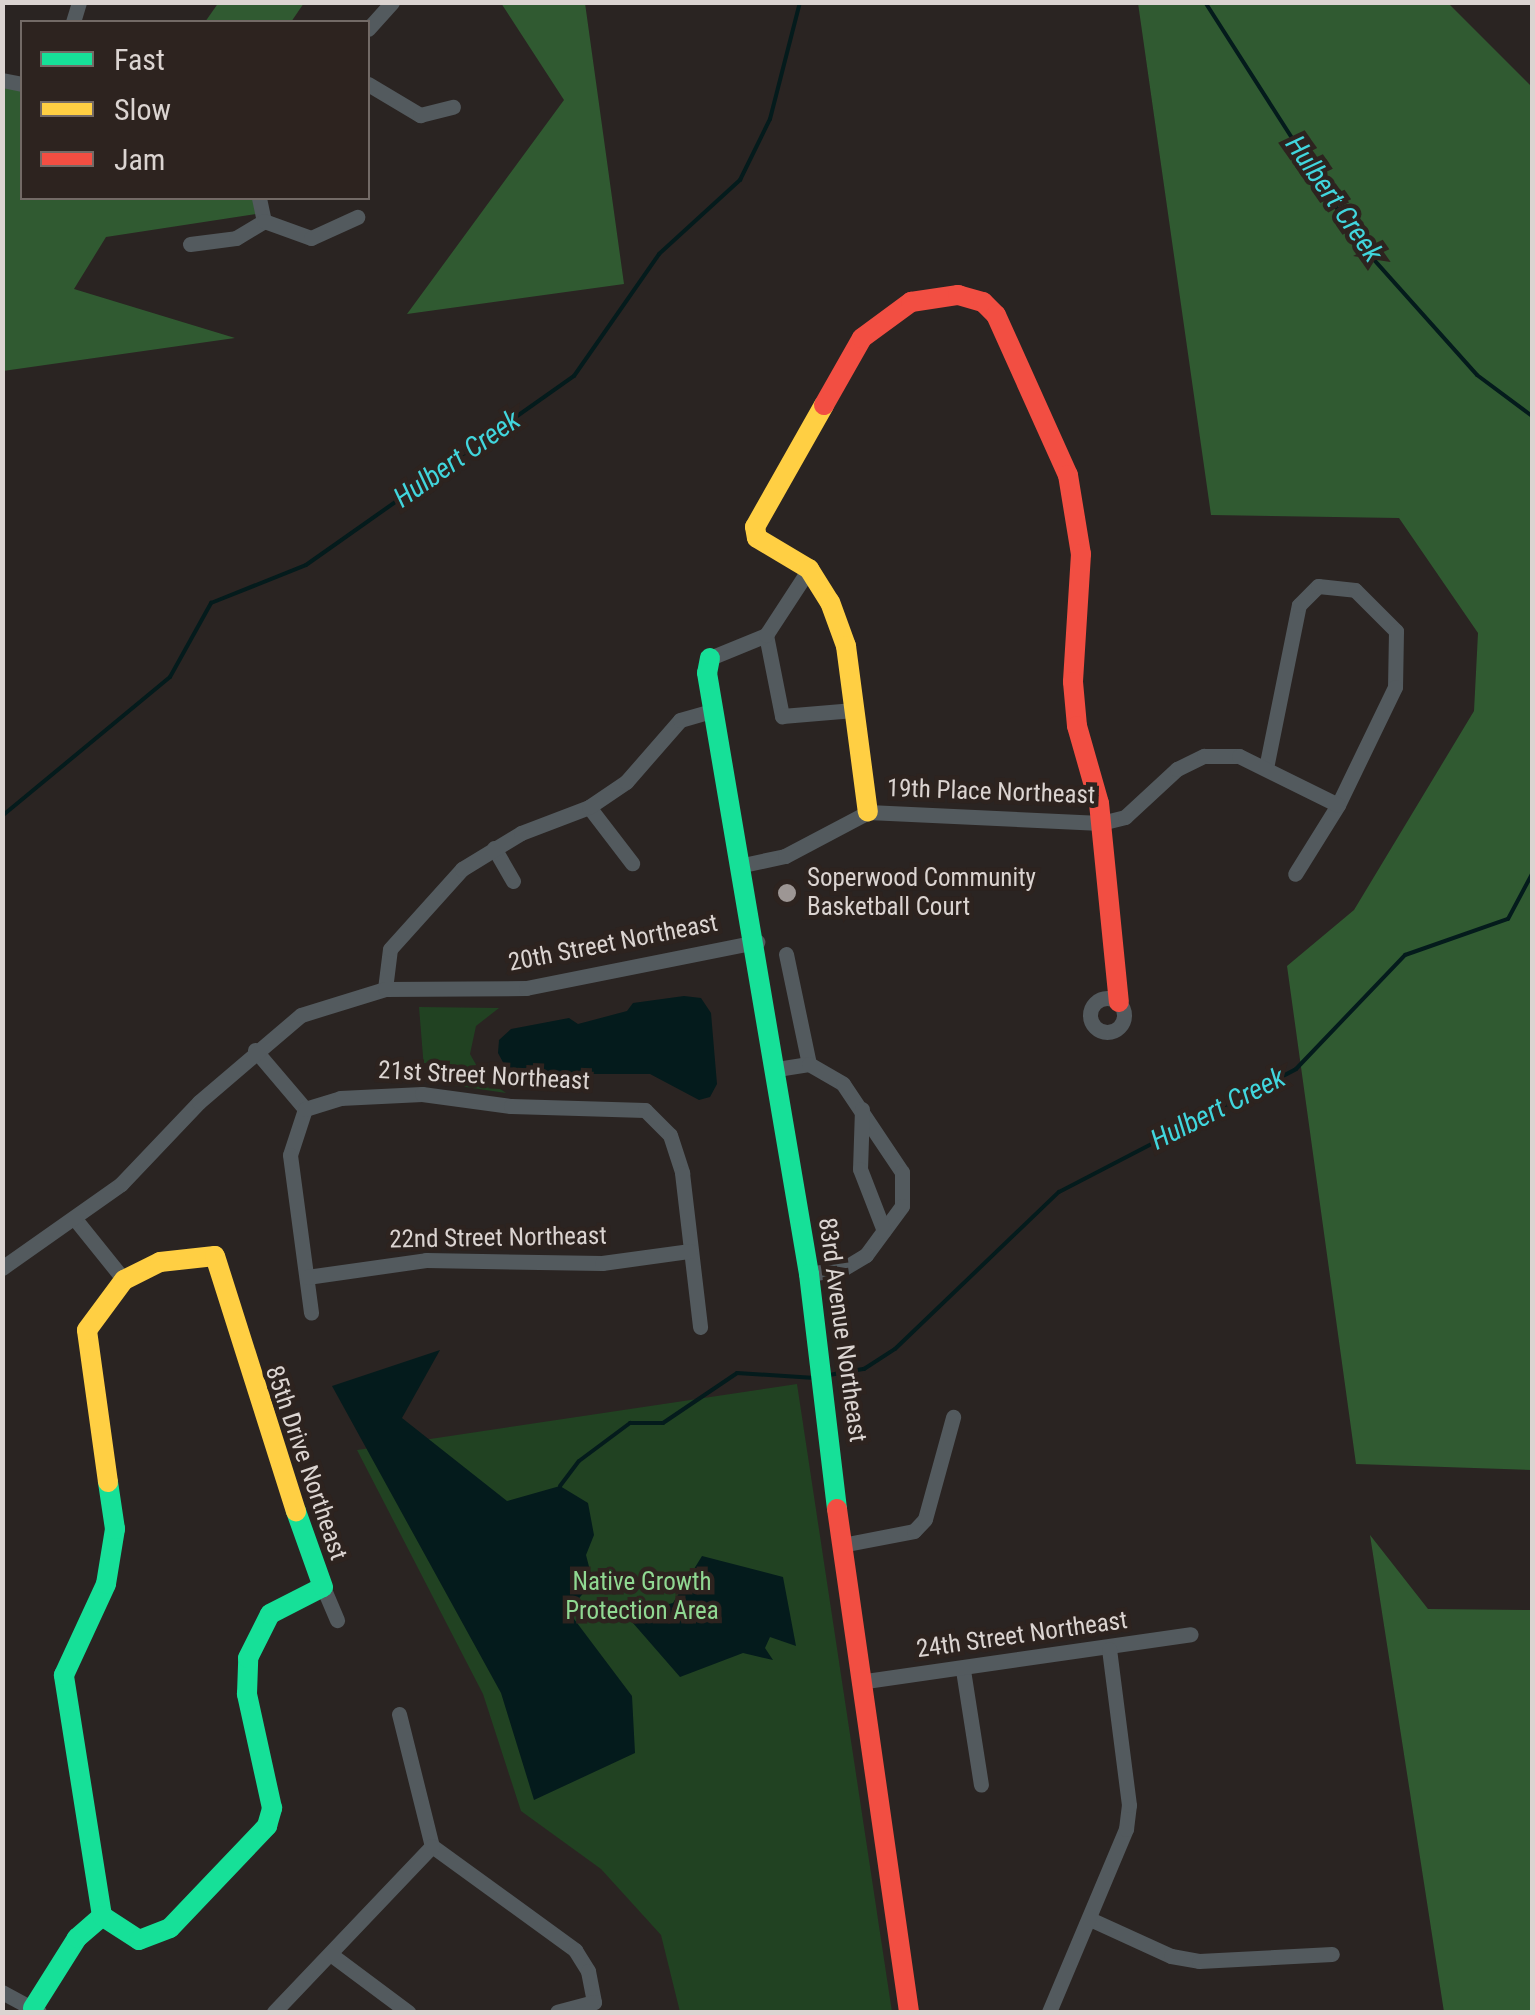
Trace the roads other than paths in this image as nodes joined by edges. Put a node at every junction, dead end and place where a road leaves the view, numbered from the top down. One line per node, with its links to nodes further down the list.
1 (392, 2): 2 (street)
2 (370, 28)
3 (370, 85): 4 (street)
4 (453, 107)
5 (259, 200): 7 (street)
6 (357, 218): 7 (street)
7 (264, 221): 8 (street)
8 (190, 244)
9 (808, 569): 10 (street); 13 (street); 18 (street)
10 (766, 635): 11 (street); 13 (street)
11 (710, 658): 12 (street, 83rd Avenue Northeast)
12 (714, 710): 16 (street); 21 (street, 83rd Avenue Northeast)
13 (854, 710): 17 (street)
14 (1266, 768): 15 (street, 19th Place Northeast); 15 (street); 18 (street, 19th Place Northeast)
15 (1338, 805): 22 (street)
16 (589, 807): 19 (street); 20 (street)
17 (858, 816): 18 (street, 19th Place Northeast); 21 (street)
18 (1102, 823): 27 (street)
19 (494, 848): 23 (street); 26 (street)
20 (632, 863)
21 (743, 864): 24 (street, 83rd Avenue Northeast)
22 (1295, 874)
23 (513, 882)
24 (757, 942): 26 (street, 20th Street Northeast); 30 (street, 83rd Avenue Northeast)
25 (786, 954): 29 (street)
26 (385, 989): 28 (street, 20th Street Northeast)
27 (1118, 1002)
28 (255, 1050): 31 (street); 33 (street, 20th Street Northeast)
29 (808, 1064): 30 (street); 32 (street)
30 (777, 1069): 37 (street, 83rd Avenue Northeast)
31 (305, 1109): 35 (street, 21st Street Northeast); 38 (street)
32 (862, 1109): 34 (street); 34 (street)
33 (75, 1219): 36 (street, 20th Street Northeast); 39 (street)
34 (884, 1230): 37 (street)
35 (690, 1251): 38 (street, 22nd Street Northeast); 41 (street)
36 (2, 1268)
37 (810, 1274): 43 (street, 83rd Avenue Northeast)
38 (307, 1277): 40 (street)
39 (124, 1280): 44 (street, 85th Drive Northeast); 53 (street)
40 (311, 1313)
41 (700, 1328)
42 (953, 1417): 43 (street)
43 (846, 1544): 49 (street, 83rd Avenue Northeast)
44 (323, 1587): 45 (street); 53 (street, 85th Drive Northeast)
45 (336, 1620)
46 (1191, 1634): 47 (street, 24th Street Northeast)
47 (1109, 1649): 48 (street, 24th Street Northeast); 54 (street)
48 (963, 1670): 49 (street, 24th Street Northeast); 51 (street)
49 (859, 1682): 62 (street, 83rd Avenue Northeast)
50 (399, 1714): 52 (street)
51 (980, 1785)
52 (432, 1846): 56 (street); 61 (street)
53 (102, 1916): 58 (street)
54 (1092, 1920): 55 (street); 63 (street)
55 (1332, 1954)
56 (333, 1956): 59 (street); 60 (street)
57 (2, 1992): 58 (street)
58 (36, 2010)
59 (274, 2012)
60 (408, 2012)
61 (557, 2012)
62 (909, 2012)
63 (1049, 2012)

